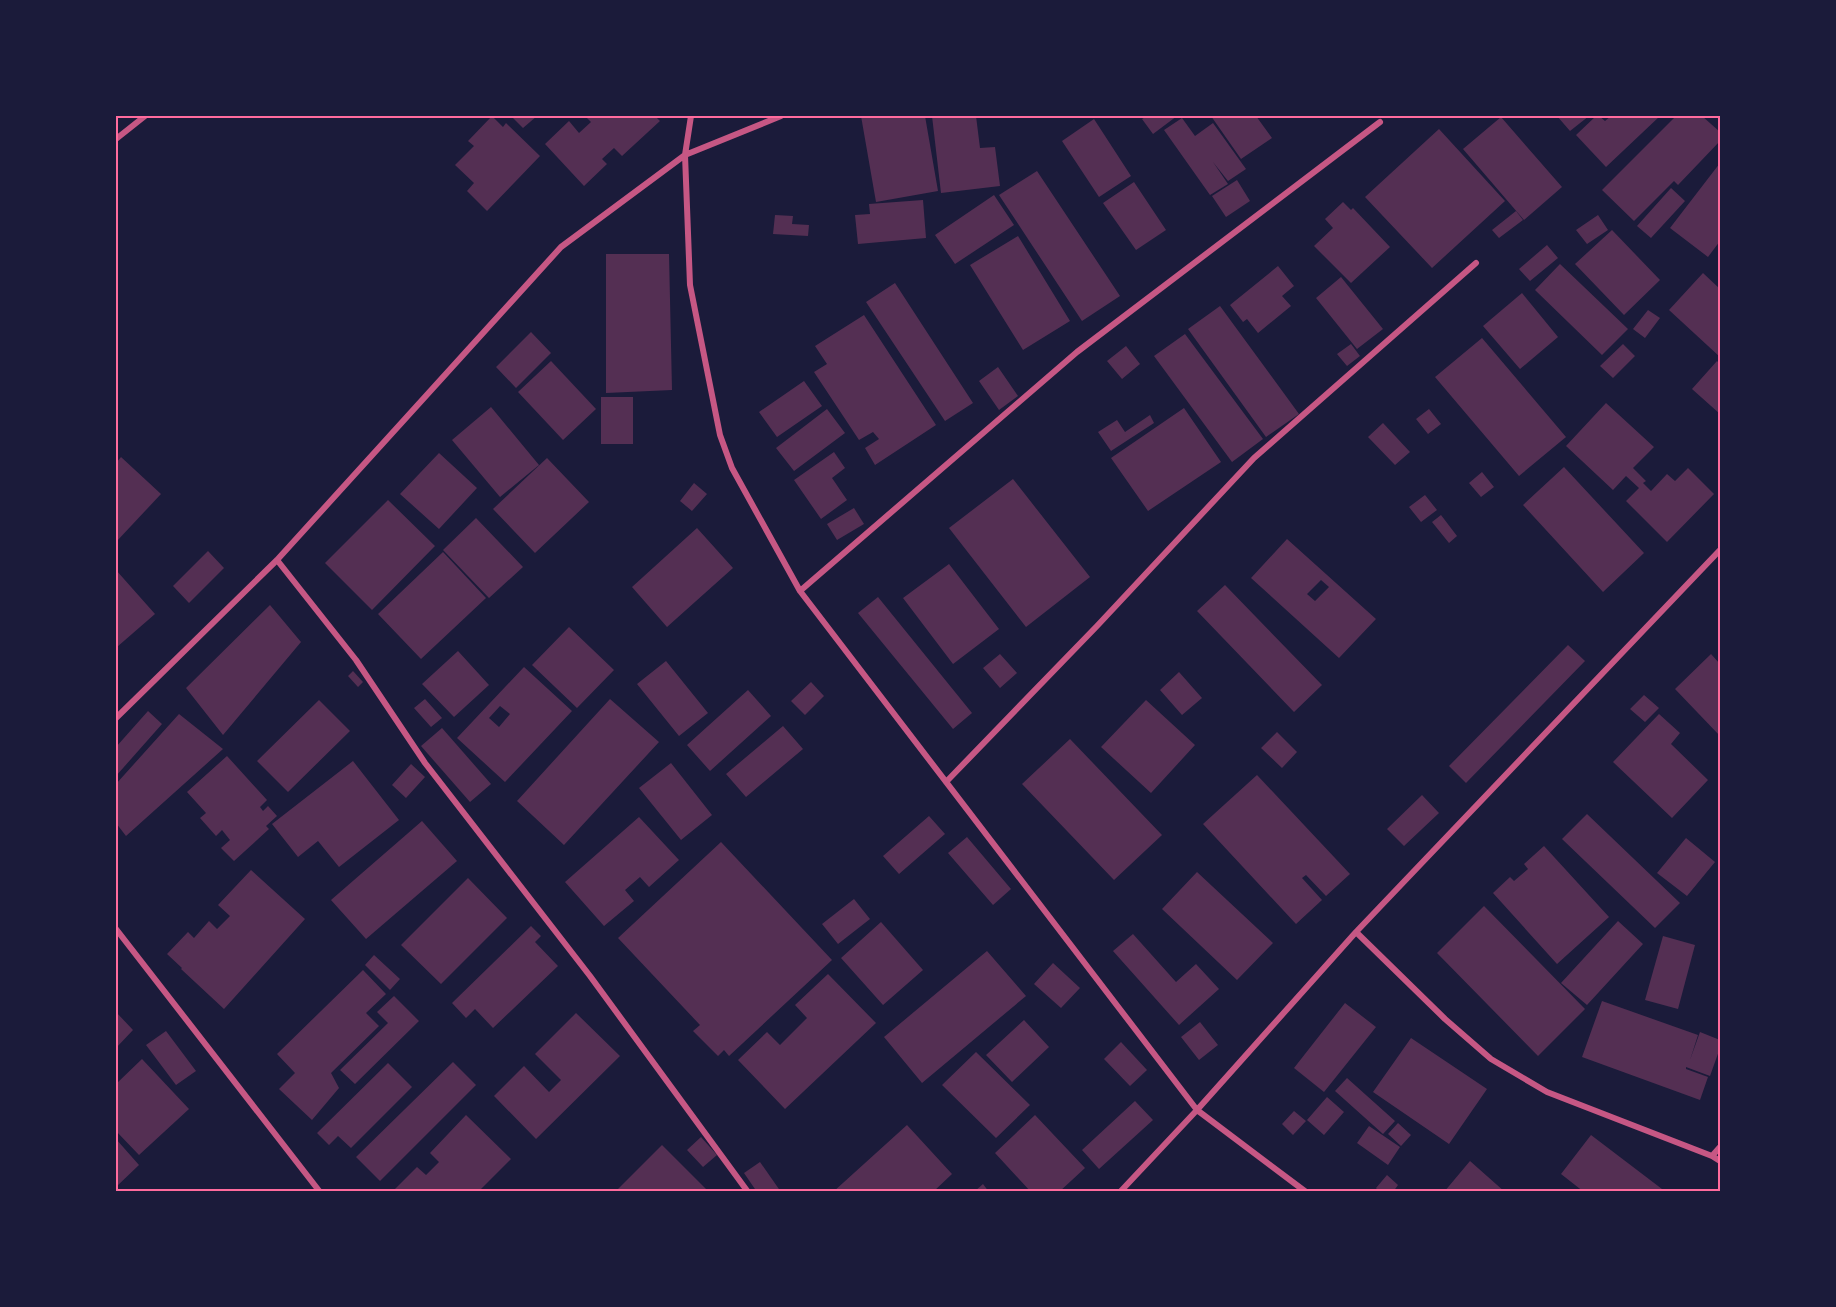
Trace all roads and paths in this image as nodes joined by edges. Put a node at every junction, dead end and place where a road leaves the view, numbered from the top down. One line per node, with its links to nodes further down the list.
1 (145, 116): 5 (street)
2 (691, 116): 6 (street)
3 (781, 116): 6 (street)
4 (1380, 122): 10 (street)
5 (116, 139)
6 (685, 155): 9 (street); 10 (street)
7 (1476, 263): 12 (street)
8 (1720, 550): 14 (street)
9 (277, 560): 11 (street); 20 (street)
10 (800, 591): 12 (street)
11 (116, 718)
12 (946, 782): 15 (street)
13 (116, 928): 19 (street)
14 (1356, 932): 15 (street); 17 (street)
15 (1197, 1110): 21 (street); 22 (street)
16 (1720, 1147): 17 (street)
17 (1712, 1156): 18 (street)
18 (1720, 1161)
19 (320, 1191)
20 (748, 1191)
21 (1120, 1191)
22 (1306, 1191)

